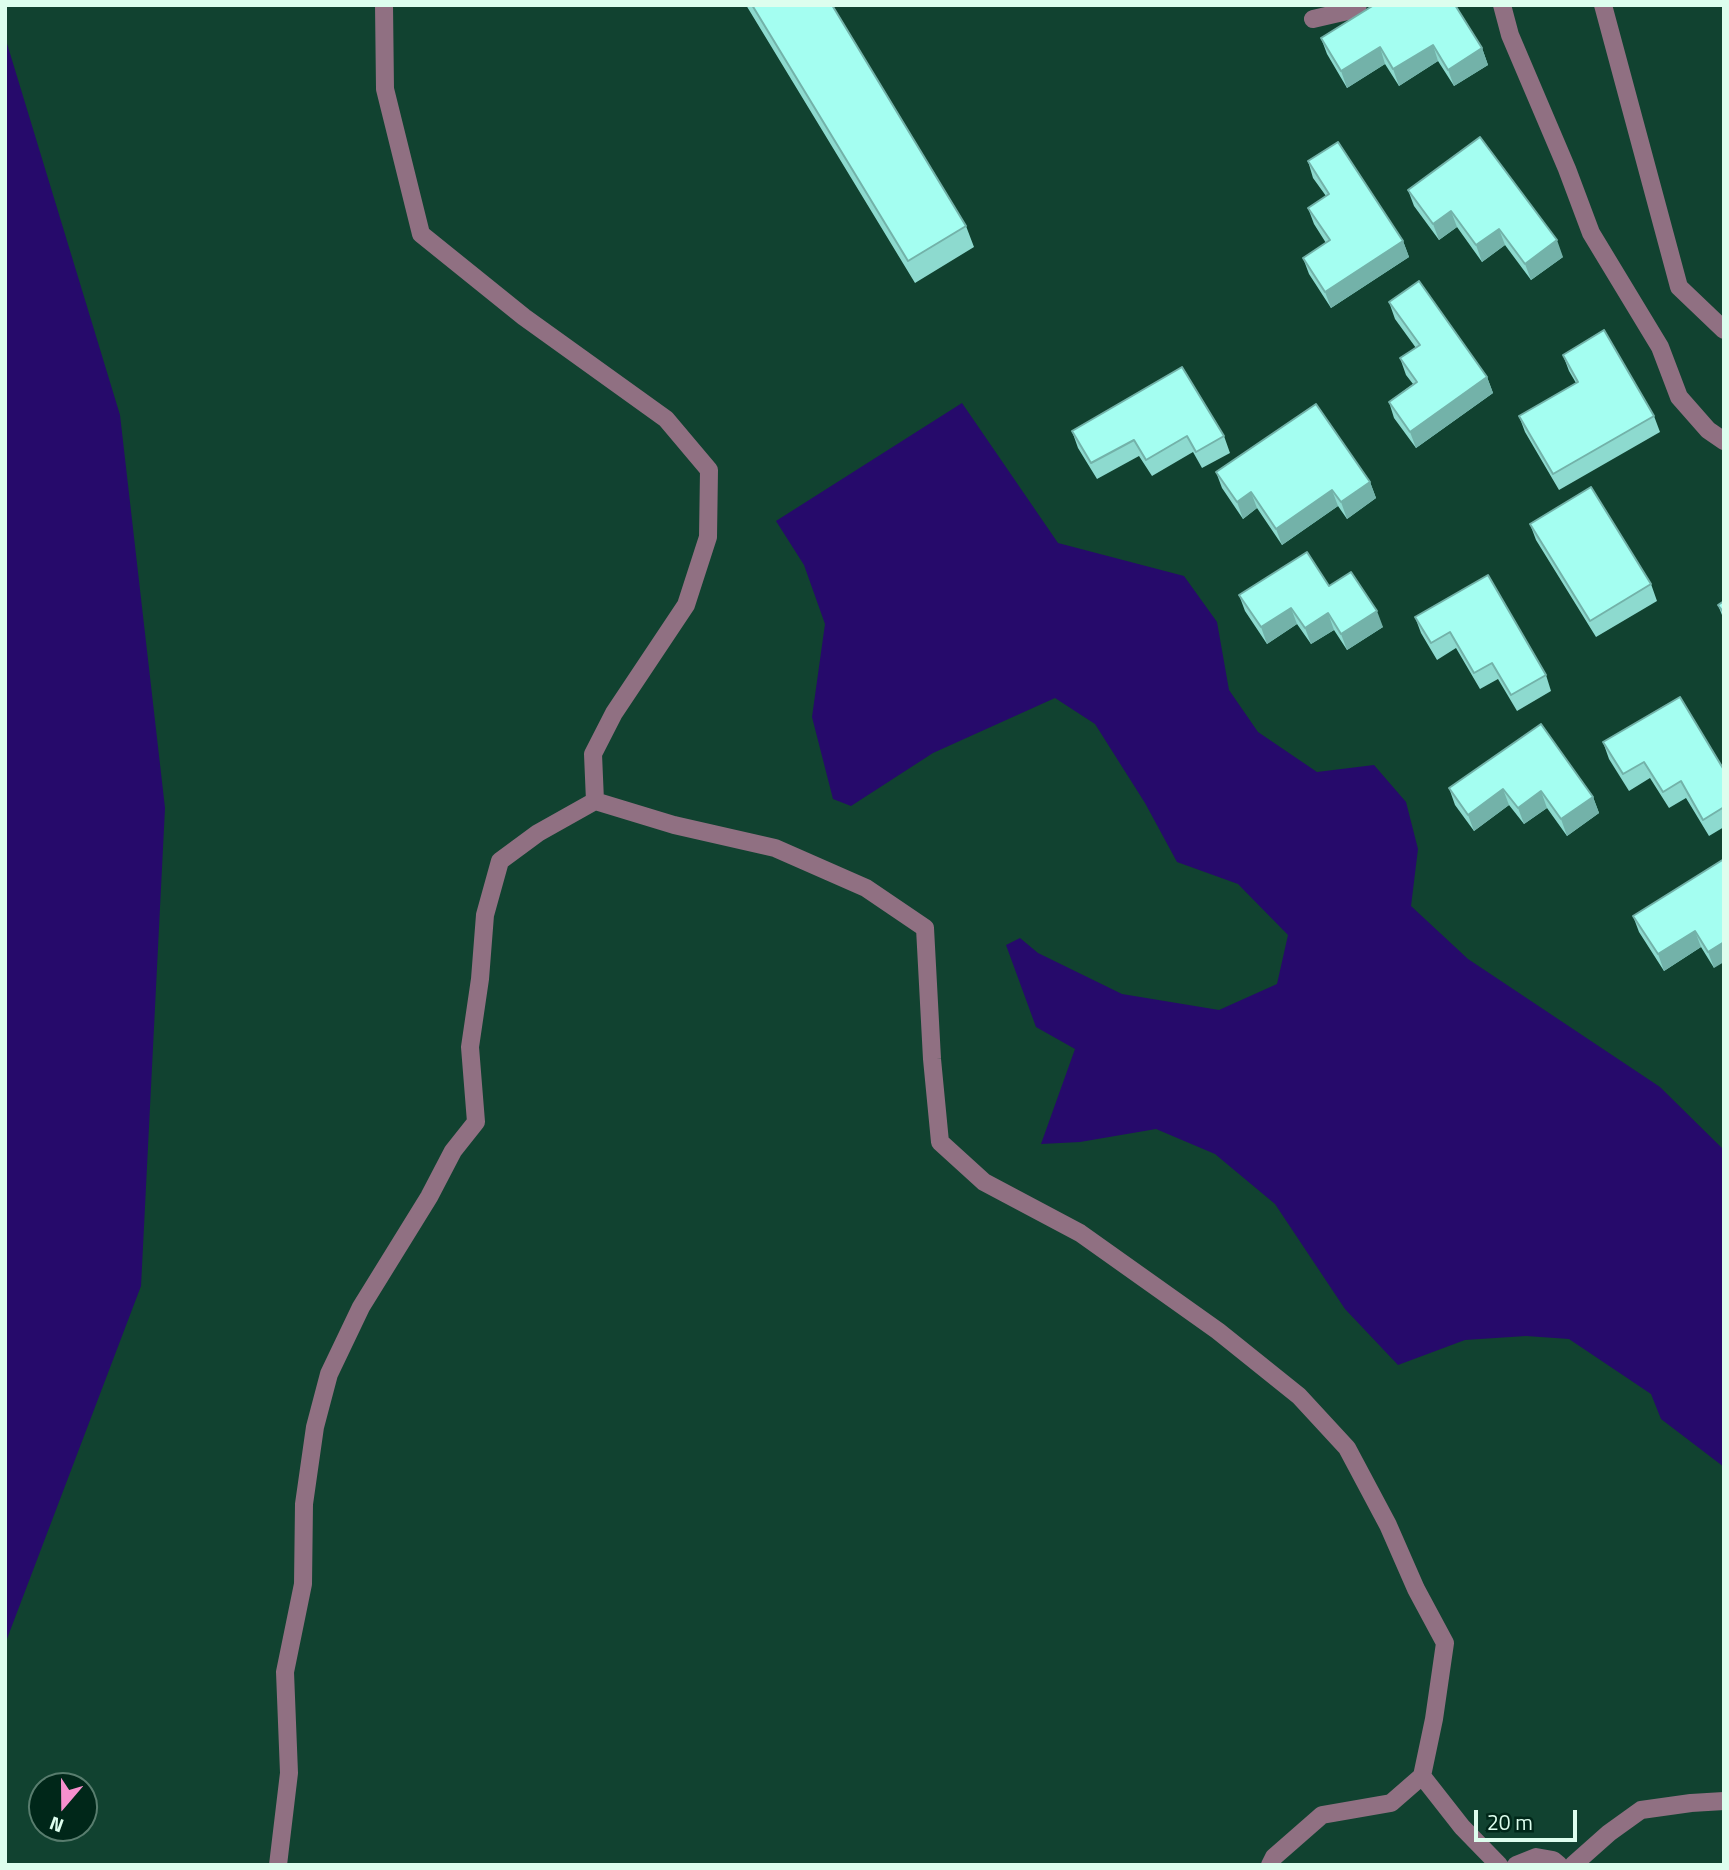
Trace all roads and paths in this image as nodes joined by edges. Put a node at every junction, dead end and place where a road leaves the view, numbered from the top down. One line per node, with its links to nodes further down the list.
1 (384, 5): 8 (street)
2 (1358, 5): 5 (street)
3 (1502, 5): 7 (street)
4 (1603, 5): 6 (street)
5 (1313, 19)
6 (1724, 330)
7 (1724, 440)
8 (595, 801): 9 (street); 11 (street)
9 (1422, 1776): 12 (street); 13 (street)
10 (1724, 1801): 16 (street)
11 (278, 1865)
12 (1270, 1865)
13 (1499, 1865)
14 (1516, 1865): 15 (street)
15 (1559, 1865)
16 (1573, 1865)

